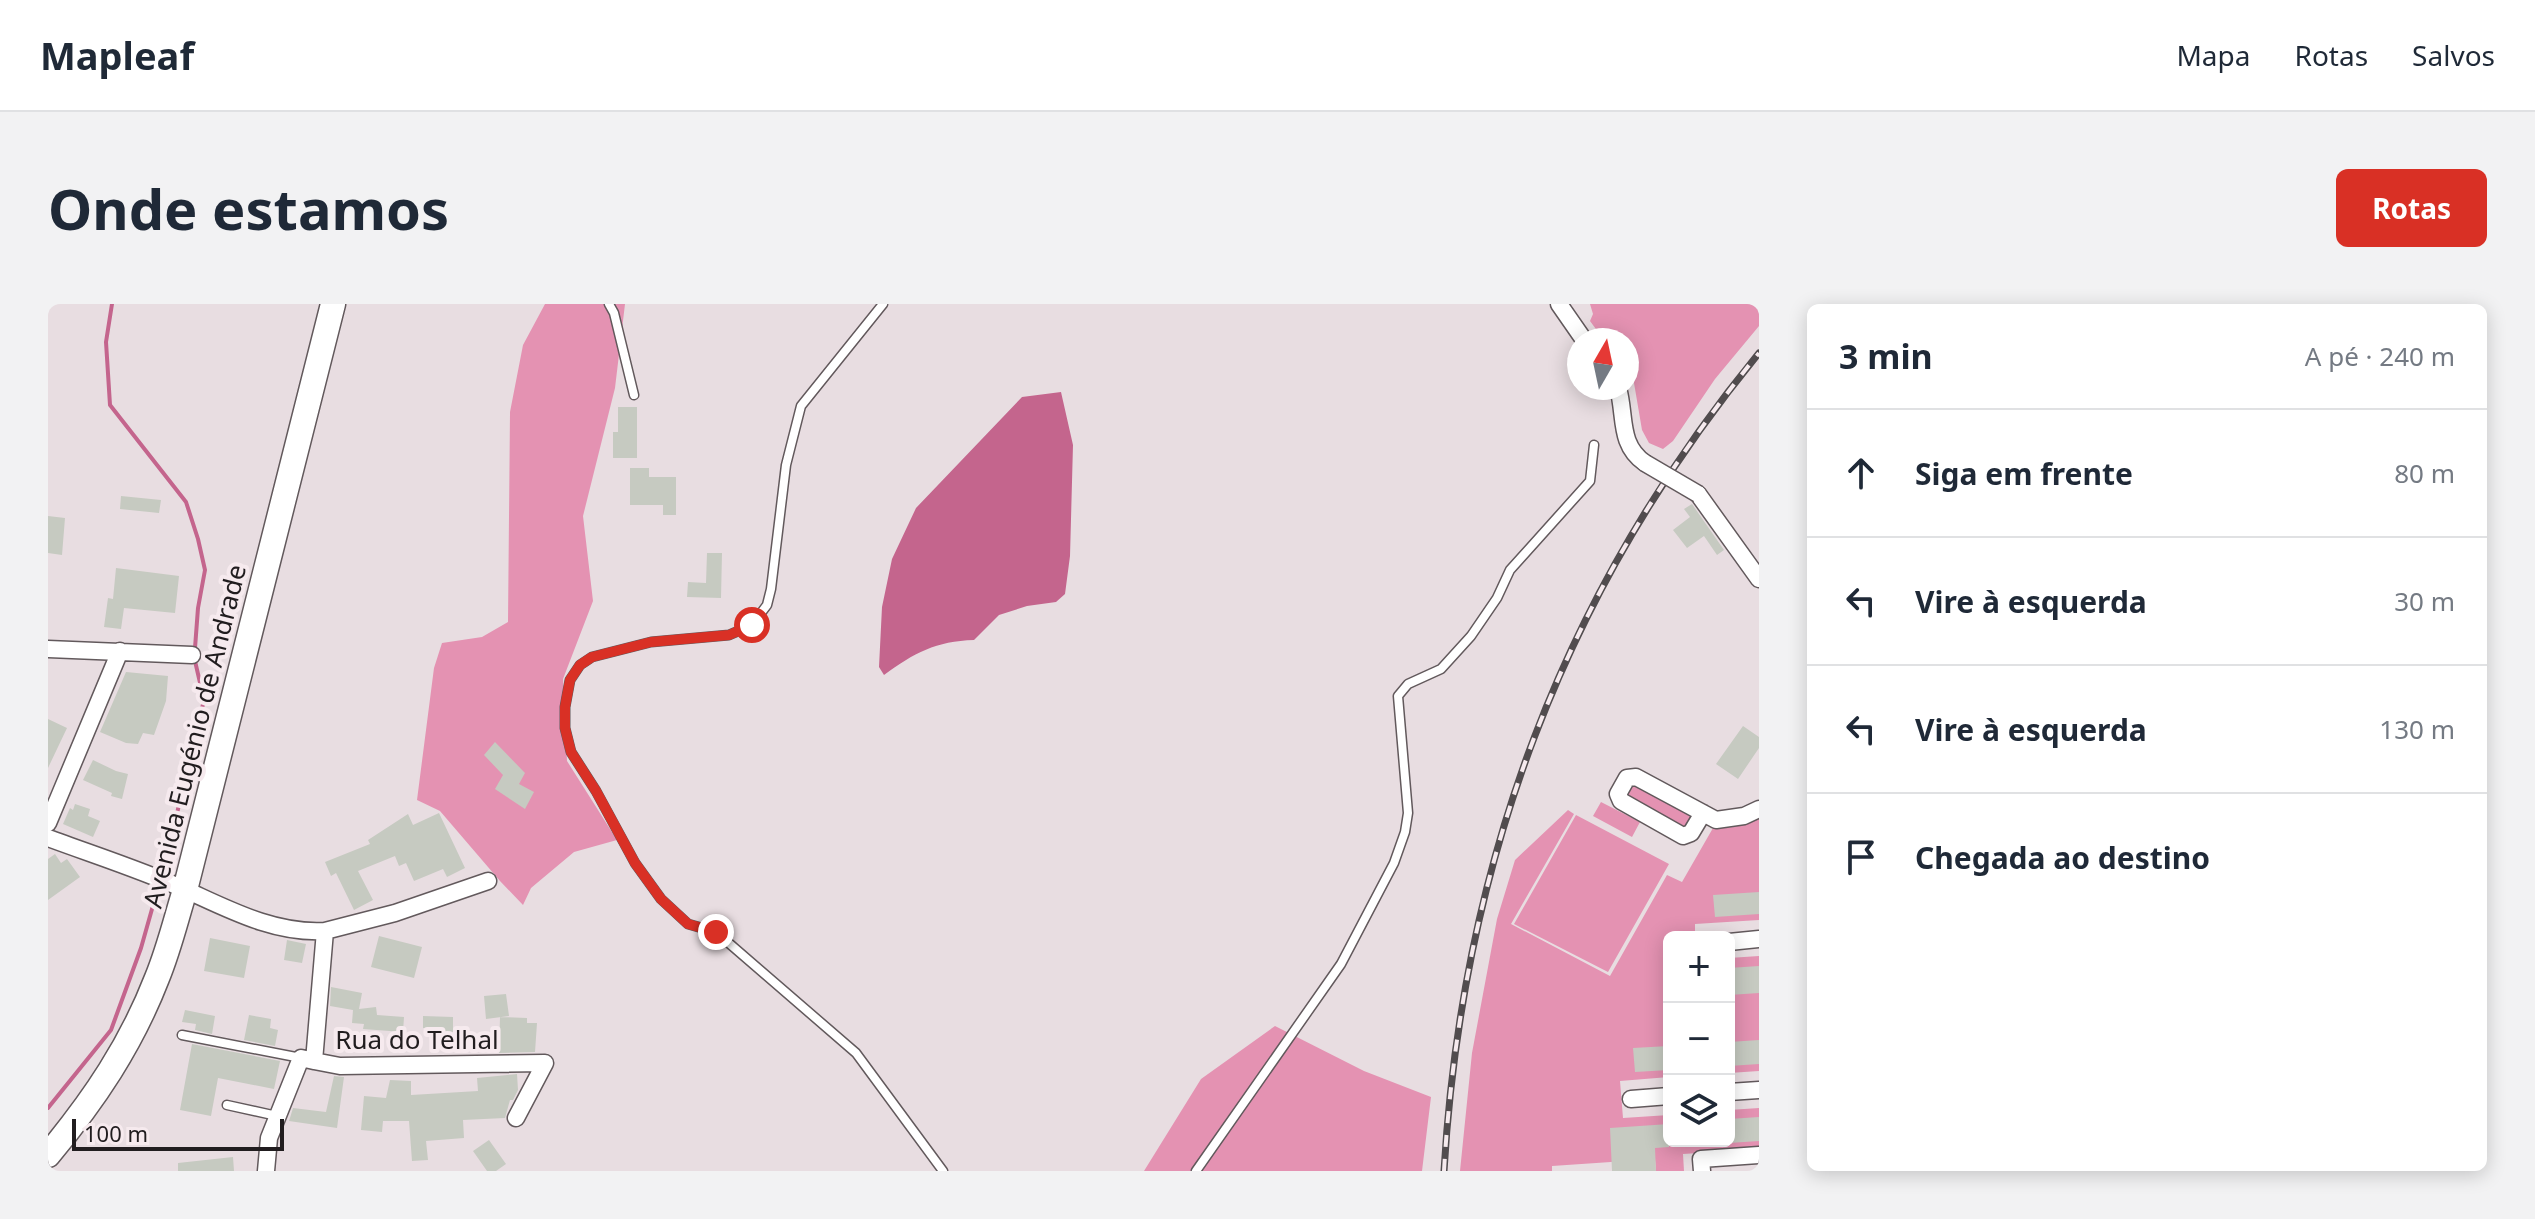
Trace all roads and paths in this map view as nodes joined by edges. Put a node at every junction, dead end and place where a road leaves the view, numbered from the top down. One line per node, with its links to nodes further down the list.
1 (333, 304): 18 (main road, Avenida Eugénio de Andrade)
2 (609, 304): 6 (lane)
3 (883, 304): 34 (lane)
4 (1559, 304): 5 (street)
5 (1576, 328)
6 (634, 395)
7 (1620, 400): 9 (street, bridge)
8 (1594, 445): 35 (lane)
9 (1759, 579)
10 (48, 649): 11 (street)
11 (120, 651): 12 (street); 15 (street)
12 (192, 655)
13 (1759, 809): 14 (street)
14 (1703, 813): 14 (street)
15 (48, 823)
16 (48, 838): 18 (street)
17 (488, 881): 19 (street)
18 (185, 890): 19 (street); 31 (main road, Avenida Eugénio de Andrade)
19 (325, 931): 23 (street, Rua do Telhal)
20 (1759, 939): 21 (street)
21 (1735, 941)
22 (182, 1035): 23 (lane)
23 (308, 1059): 29 (street); 30 (street, Rua do Telhal)
24 (1759, 1090): 25 (street)
25 (1735, 1092)
26 (1663, 1096): 27 (street)
27 (1631, 1099)
28 (227, 1105): 29 (lane)
29 (277, 1116): 33 (street)
30 (516, 1118)
31 (48, 1155)
32 (1759, 1155): 36 (street)
33 (266, 1171)
34 (943, 1171)
35 (1196, 1171)
36 (1702, 1171)

